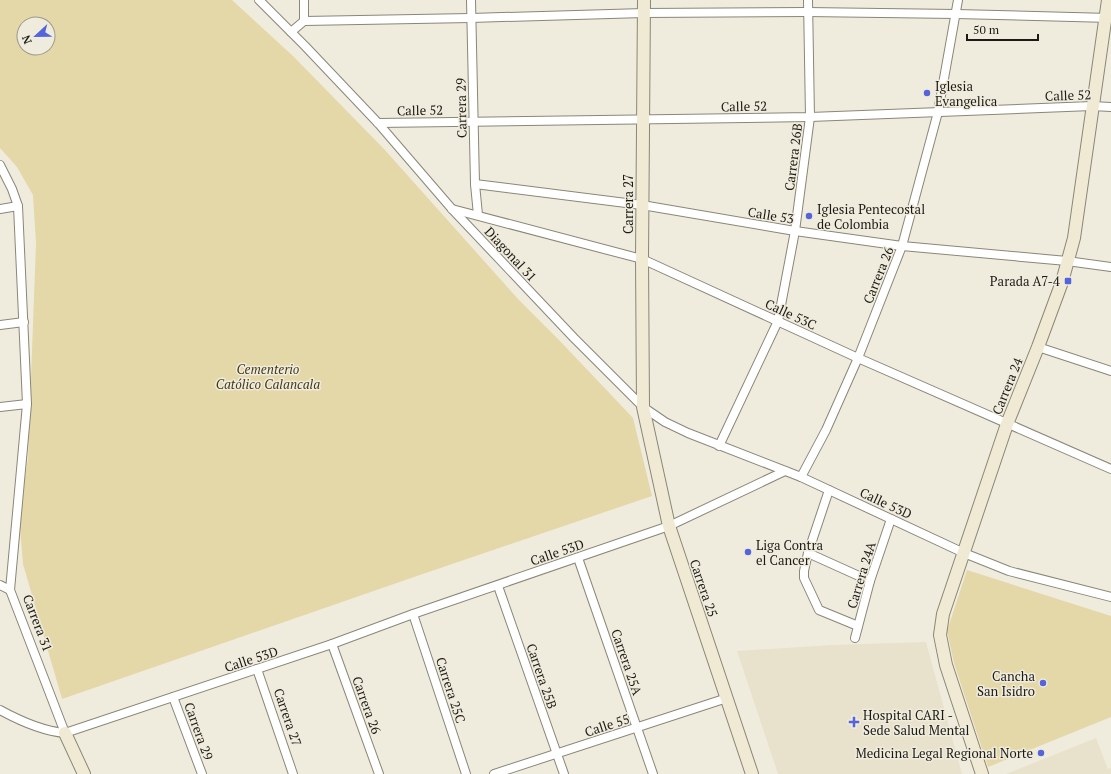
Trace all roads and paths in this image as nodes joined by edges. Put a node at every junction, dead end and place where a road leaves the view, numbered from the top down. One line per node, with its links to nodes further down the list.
1 (259, 0): 14 (street, Diagonal 31)
2 (304, 0): 13 (street)
3 (471, 0): 11 (street, Carrera 29)
4 (644, 0): 9 (street, Carrera 27)
5 (808, 0): 8 (street, Carrera 26B)
6 (958, 0): 10 (street, Carrera 26)
7 (1108, 0): 12 (street, Carrera 24)
8 (807, 12): 9 (street); 10 (street); 18 (street, Carrera 26B)
9 (644, 13): 11 (street); 19 (street, Carrera 27)
10 (956, 14): 12 (street); 17 (street, Carrera 26)
11 (471, 18): 13 (street); 20 (street, Carrera 29)
12 (1108, 18): 15 (street, Carrera 24)
13 (304, 21): 14 (street)
14 (291, 32): 21 (street, Diagonal 31)
15 (1092, 106): 16 (street, Calle 52); 17 (street, Calle 52); 32 (street, Carrera 24)
16 (1111, 107)
17 (938, 112): 18 (street, Calle 52); 30 (street, Carrera 26)
18 (810, 117): 19 (street, Calle 52); 29 (street, Carrera 26B)
19 (643, 120): 20 (street, Calle 52); 24 (street, Carrera 27)
20 (474, 122): 21 (street, Calle 52); 23 (street, Carrera 29)
21 (378, 123): 27 (street, Diagonal 31)
22 (0, 165): 25 (street, Carrera 31)
23 (475, 184): 24 (street, Calle 53); 28 (street, Carrera 29)
24 (642, 205): 29 (street, Calle 53); 31 (street, Carrera 27)
25 (18, 206): 26 (street); 35 (street, Carrera 31)
26 (0, 209)
27 (452, 209): 28 (street, Calle 53C); 42 (street, Diagonal 31)
28 (478, 215): 31 (street, Calle 53C)
29 (795, 231): 30 (street, Calle 53); 34 (street, Carrera 26B)
30 (902, 246): 32 (street, Calle 53); 38 (street, Carrera 26)
31 (642, 258): 34 (street, Calle 53C); 42 (street, Carrera 27)
32 (1068, 261): 33 (street, Calle 53); 37 (street, Carrera 24)
33 (1111, 267)
34 (778, 321): 38 (street, Calle 53C); 44 (street, Carrera 26B)
35 (24, 322): 36 (street); 40 (street, Carrera 31)
36 (0, 324)
37 (1038, 347): 39 (street); 43 (street, Carrera 24)
38 (858, 358): 43 (street, Calle 53C); 47 (street, Carrera 26)
39 (1111, 371)
40 (27, 404): 41 (street); 57 (street, Carrera 31)
41 (0, 407)
42 (643, 407): 44 (street, Diagonal 31); 50 (street, Carrera 25)
43 (1008, 424): 45 (street, Calle 53C); 52 (street, Carrera 24)
44 (719, 446): 46 (street, Diagonal 31)
45 (1111, 469)
46 (785, 471): 47 (street, Calle 53D); 50 (street, Calle 53D)
47 (801, 477): 48 (street, Calle 53D)
48 (829, 490): 49 (street, Calle 53D); 51 (street)
49 (891, 519): 52 (street, Calle 53D); 54 (street, Carrera 24A)
50 (669, 526): 53 (street, Calle 53D); 65 (street, Carrera 25)
51 (808, 553): 54 (street); 60 (street)
52 (964, 553): 58 (street, Calle 53D); 79 (street, Carrera 24)
53 (578, 558): 56 (street, Calle 53D); 67 (street, Carrera 25A)
54 (870, 581): 60 (street, Carrera 24A)
55 (0, 585): 57 (street)
56 (498, 586): 59 (street, Calle 53D); 69 (street, Carrera 25B)
57 (10, 590): 68 (street, Carrera 31)
58 (1111, 597)
59 (413, 614): 62 (street, Calle 53D); 74 (street, Carrera 25C)
60 (858, 626): 61 (street, Carrera 24A)
61 (855, 638)
62 (332, 644): 63 (street, Calle 53D); 73 (street, Carrera 26)
63 (257, 669): 64 (street, Calle 53D); 72 (street, Carrera 27)
64 (173, 697): 68 (street, Calle 53D); 71 (street, Carrera 29)
65 (727, 698): 67 (street, Calle 55); 78 (street, Carrera 25)
66 (0, 710): 68 (street, Calle 53D)
67 (637, 728): 69 (street, Calle 55); 77 (street, Carrera 25A)
68 (65, 733): 70 (street, Carrera 31)
69 (557, 754): 75 (street, Calle 55); 76 (street, Carrera 25B)
70 (84, 774)
71 (202, 774)
72 (293, 774)
73 (379, 774)
74 (466, 774)
75 (494, 774)
76 (564, 774)
77 (653, 774)
78 (752, 774)
79 (982, 774)

